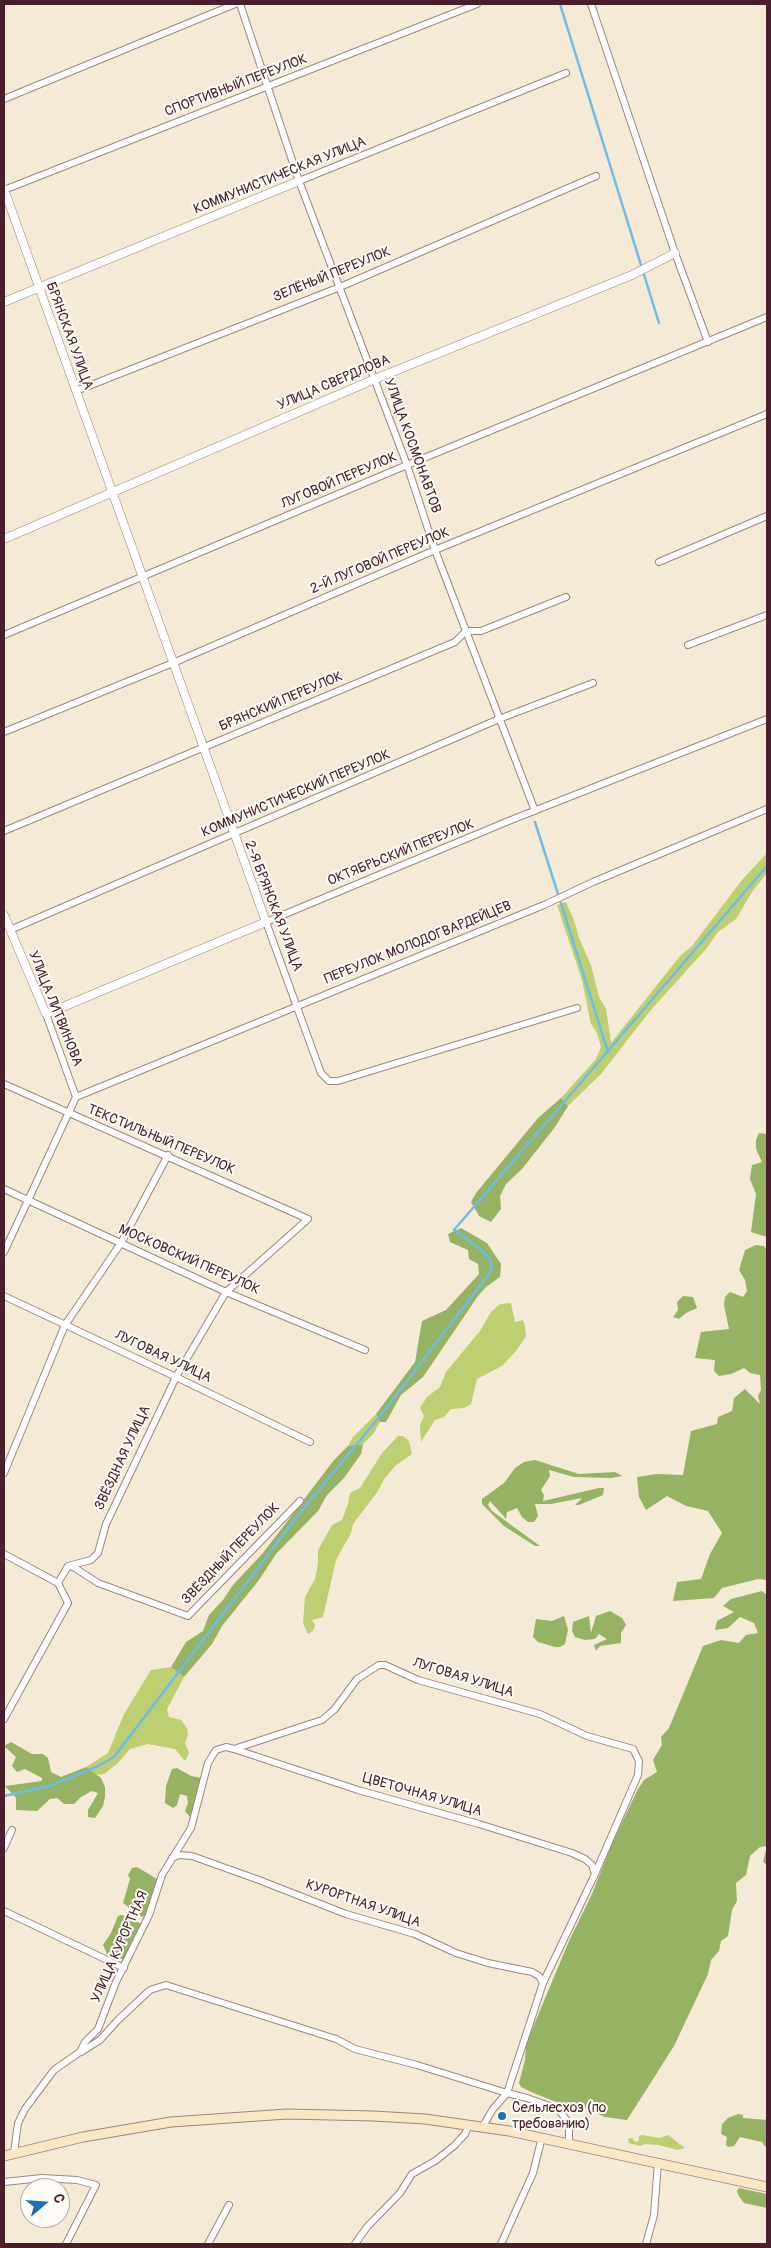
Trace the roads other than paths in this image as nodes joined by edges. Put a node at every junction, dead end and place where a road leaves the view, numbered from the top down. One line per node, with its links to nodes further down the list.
1 (235, 4): 7 (street)
2 (240, 4): 6 (street, УЛИЦА КОСМОНАВТОВ)
3 (477, 4): 6 (street, СПОРТИВНЫЙ ПЕРЕУЛОК)
4 (591, 4): 11 (street)
5 (566, 73): 9 (street, КОММУНИСТИЧЕСКАЯ УЛИЦА)
6 (269, 87): 9 (street, УЛИЦА КОСМОНАВТОВ); 10 (street, СПОРТИВНЫЙ ПЕРЕУЛОК)
7 (4, 99)
8 (596, 176): 12 (street, ЗЕЛЁНЫЙ ПЕРЕУЛОК)
9 (299, 181): 12 (street, УЛИЦА КОСМОНАВТОВ); 13 (street, КОММУНИСТИЧЕСКАЯ УЛИЦА)
10 (4, 190): 13 (street, БРЯНСКАЯ УЛИЦА)
11 (675, 253): 16 (street); 17 (street, УЛИЦА СВЕРДЛОВА)
12 (340, 287): 17 (street, УЛИЦА КОСМОНАВТОВ); 18 (street, ЗЕЛЁНЫЙ ПЕРЕУЛОК)
13 (39, 289): 14 (street, КОММУНИСТИЧЕСКАЯ УЛИЦА); 18 (street, БРЯНСКАЯ УЛИЦА)
14 (4, 302)
15 (767, 319): 16 (street, ЛУГОВОЙ ПЕРЕУЛОК)
16 (708, 342): 20 (street, ЛУГОВОЙ ПЕРЕУЛОК)
17 (375, 379): 20 (street, УЛИЦА КОСМОНАВТОВ); 21 (street, УЛИЦА СВЕРДЛОВА)
18 (76, 391): 21 (street, БРЯНСКАЯ УЛИЦА)
19 (767, 414): 24 (street, 2-Й ЛУГОВОЙ ПЕРЕУЛОК)
20 (407, 465): 24 (street, УЛИЦА КОСМОНАВТОВ); 26 (street, ЛУГОВОЙ ПЕРЕУЛОК)
21 (112, 492): 23 (street, УЛИЦА СВЕРДЛОВА); 26 (street, 2-Я БРЯНСКАЯ УЛИЦА)
22 (767, 516): 25 (street)
23 (4, 539)
24 (435, 550): 29 (street, УЛИЦА КОСМОНАВТОВ); 32 (street, 2-Й ЛУГОВОЙ ПЕРЕУЛОК)
25 (659, 562)
26 (142, 578): 30 (street, ЛУГОВОЙ ПЕРЕУЛОК); 32 (street, 2-Я БРЯНСКАЯ УЛИЦА)
27 (566, 597): 29 (street, БРЯНСКИЙ ПЕРЕУЛОК)
28 (767, 615): 31 (street)
29 (466, 631): 34 (street, УЛИЦА КОСМОНАВТОВ); 37 (street, БРЯНСКИЙ ПЕРЕУЛОК)
30 (4, 635)
31 (688, 645)
32 (173, 663): 36 (street, 2-Й ЛУГОВОЙ ПЕРЕУЛОК); 37 (street, 2-Я БРЯНСКАЯ УЛИЦА)
33 (593, 684): 34 (street, КОММУНИСТИЧЕСКИЙ ПЕРЕУЛОК)
34 (499, 719): 39 (street, УЛИЦА КОСМОНАВТОВ); 41 (street, КОММУНИСТИЧЕСКИЙ ПЕРЕУЛОК)
35 (767, 719): 39 (street, ОКТЯБРЬСКИЙ ПЕРЕУЛОК)
36 (4, 732)
37 (202, 749): 40 (street, БРЯНСКИЙ ПЕРЕУЛОК); 41 (street, 2-Я БРЯНСКАЯ УЛИЦА)
38 (767, 808): 45 (street, ПЕРЕУЛОК МОЛОДОГВАРДЕЙЦЕВ)
39 (535, 811): 43 (street, ОКТЯБРЬСКИЙ ПЕРЕУЛОК)
40 (4, 831)
41 (233, 835): 43 (street, 2-Я БРЯНСКАЯ УЛИЦА); 44 (street, КОММУНИСТИЧЕСКИЙ ПЕРЕУЛОК)
42 (4, 915): 44 (street, УЛИЦА ЛИТВИНОВА)
43 (266, 922): 45 (street, 2-Я БРЯНСКАЯ УЛИЦА); 47 (street, ОКТЯБРЬСКИЙ ПЕРЕУЛОК)
44 (10, 930): 47 (street, УЛИЦА ЛИТВИНОВА)
45 (297, 1006): 46 (street, 2-Я БРЯНСКАЯ УЛИЦА); 49 (street, ПЕРЕУЛОК МОЛОДОГВАРДЕЙЦЕВ)
46 (578, 1008)
47 (46, 1014): 49 (street, УЛИЦА ЛИТВИНОВА)
48 (4, 1084): 50 (street, ТЕКСТИЛЬНЫЙ ПЕРЕУЛОК)
49 (76, 1097): 50 (street)
50 (68, 1113): 51 (street, ТЕКСТИЛЬНЫЙ ПЕРЕУЛОК); 53 (street)
51 (168, 1155): 54 (street, ТЕКСТИЛЬНЫЙ ПЕРЕУЛОК); 55 (street)
52 (4, 1189): 53 (street, МОСКОВСКИЙ ПЕРЕУЛОК)
53 (28, 1200): 55 (street, МОСКОВСКИЙ ПЕРЕУЛОК); 56 (street)
54 (308, 1219): 57 (street, ЗВЁЗДНАЯ УЛИЦА)
55 (121, 1243): 57 (street, МОСКОВСКИЙ ПЕРЕУЛОК); 59 (street)
56 (4, 1252)
57 (226, 1292): 60 (street, МОСКОВСКИЙ ПЕРЕУЛОК); 61 (street, ЗВЁЗДНАЯ УЛИЦА)
58 (4, 1296): 59 (street, ЛУГОВАЯ УЛИЦА)
59 (66, 1325): 61 (street, ЛУГОВАЯ УЛИЦА); 63 (street)
60 (365, 1350)
61 (176, 1377): 62 (street, ЛУГОВАЯ УЛИЦА); 66 (street, ЗВЁЗДНАЯ УЛИЦА)
62 (310, 1442)
63 (4, 1473)
64 (300, 1501): 66 (street, ЗВЁЗДНЫЙ ПЕРЕУЛОК)
65 (4, 1554): 67 (street)
66 (68, 1566): 67 (street)
67 (58, 1583): 68 (street)
68 (4, 1719)
69 (234, 1749): 72 (street, УЛИЦА КУРОРТНАЯ); 73 (street, ЦВЕТОЧНАЯ УЛИЦА); 73 (street, ЛУГОВАЯ УЛИЦА)
70 (12, 1830): 71 (street)
71 (4, 1848)
72 (171, 1859): 75 (street, УЛИЦА КУРОРТНАЯ); 76 (street, КУРОРТНАЯ УЛИЦА)
73 (595, 1874): 76 (street)
74 (4, 1911): 75 (street)
75 (124, 1968): 77 (street, УЛИЦА КУРОРТНАЯ)
76 (543, 1983): 78 (street)
77 (80, 2052): 78 (street); 83 (street, УЛИЦА КУРОРТНАЯ)
78 (507, 2093): 80 (street); 82 (street)
79 (469, 2125): 80 (main road); 83 (main road); 91 (street)
80 (483, 2126): 81 (main road)
81 (542, 2138): 82 (main road); 92 (street)
82 (569, 2143): 85 (main road)
83 (14, 2153): 84 (main road)
84 (4, 2156)
85 (658, 2162): 87 (main road); 93 (street)
86 (4, 2182): 89 (street)
87 (767, 2187)
88 (229, 2205): 90 (street)
89 (66, 2244)
90 (208, 2244)
91 (355, 2244)
92 (500, 2244)
93 (646, 2244)

